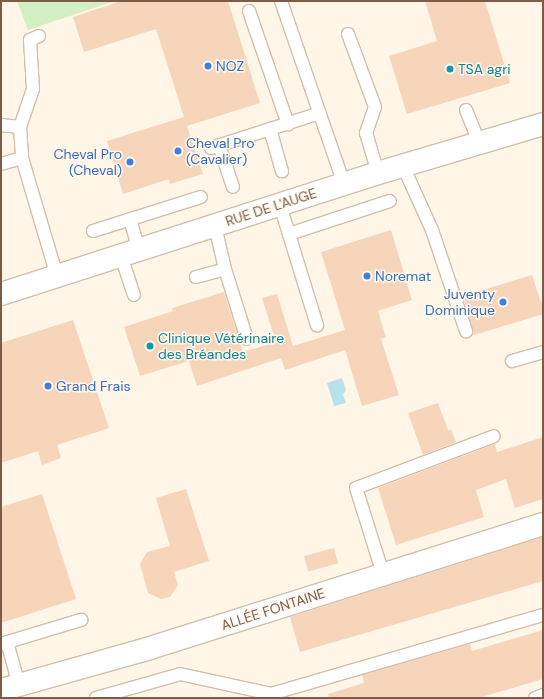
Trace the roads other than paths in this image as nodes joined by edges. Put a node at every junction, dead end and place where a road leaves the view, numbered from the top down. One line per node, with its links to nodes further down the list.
1 (282, 1): 6 (lane)
2 (249, 10): 7 (lane)
3 (348, 34): 17 (lane)
4 (39, 36): 10 (lane)
5 (466, 110): 12 (lane)
6 (320, 113): 7 (lane); 18 (lane)
7 (288, 124): 11 (lane)
8 (1, 125): 10 (lane)
9 (542, 126): 12 (street, RUE DE L'AUGE)
10 (20, 127): 13 (lane)
11 (270, 129): 16 (lane); 19 (lane)
12 (479, 143): 15 (street, RUE DE L'AUGE)
13 (22, 158): 14 (lane); 29 (lane)
14 (1, 164)
15 (403, 166): 17 (street, RUE DE L'AUGE); 34 (lane)
16 (282, 171)
17 (378, 173): 18 (street, RUE DE L'AUGE)
18 (344, 184): 22 (street, RUE DE L'AUGE)
19 (233, 187)
20 (200, 197): 23 (lane)
21 (390, 201): 26 (lane)
22 (280, 205): 24 (street, RUE DE L'AUGE); 26 (lane)
23 (130, 219): 25 (lane); 27 (lane)
24 (215, 226): 27 (street, RUE DE L'AUGE); 28 (lane)
25 (93, 231)
26 (289, 234): 33 (lane)
27 (130, 253): 29 (street, RUE DE L'AUGE); 32 (lane)
28 (225, 268): 30 (lane); 35 (lane)
29 (57, 276): 31 (street, RUE DE L'AUGE)
30 (196, 277)
31 (1, 294)
32 (134, 295)
33 (317, 325)
34 (466, 331)
35 (247, 339)
36 (543, 352): 37 (lane)
37 (512, 361)
38 (494, 436): 40 (lane)
39 (543, 524): 40 (street, ALLÉE FONTAINE)
40 (383, 574): 44 (street, ALLÉE FONTAINE)
41 (543, 615): 46 (lane)
42 (81, 620): 43 (lane)
43 (4, 643): 44 (lane)
44 (10, 688)
45 (543, 695): 47 (lane)
46 (96, 698)
47 (535, 698)

